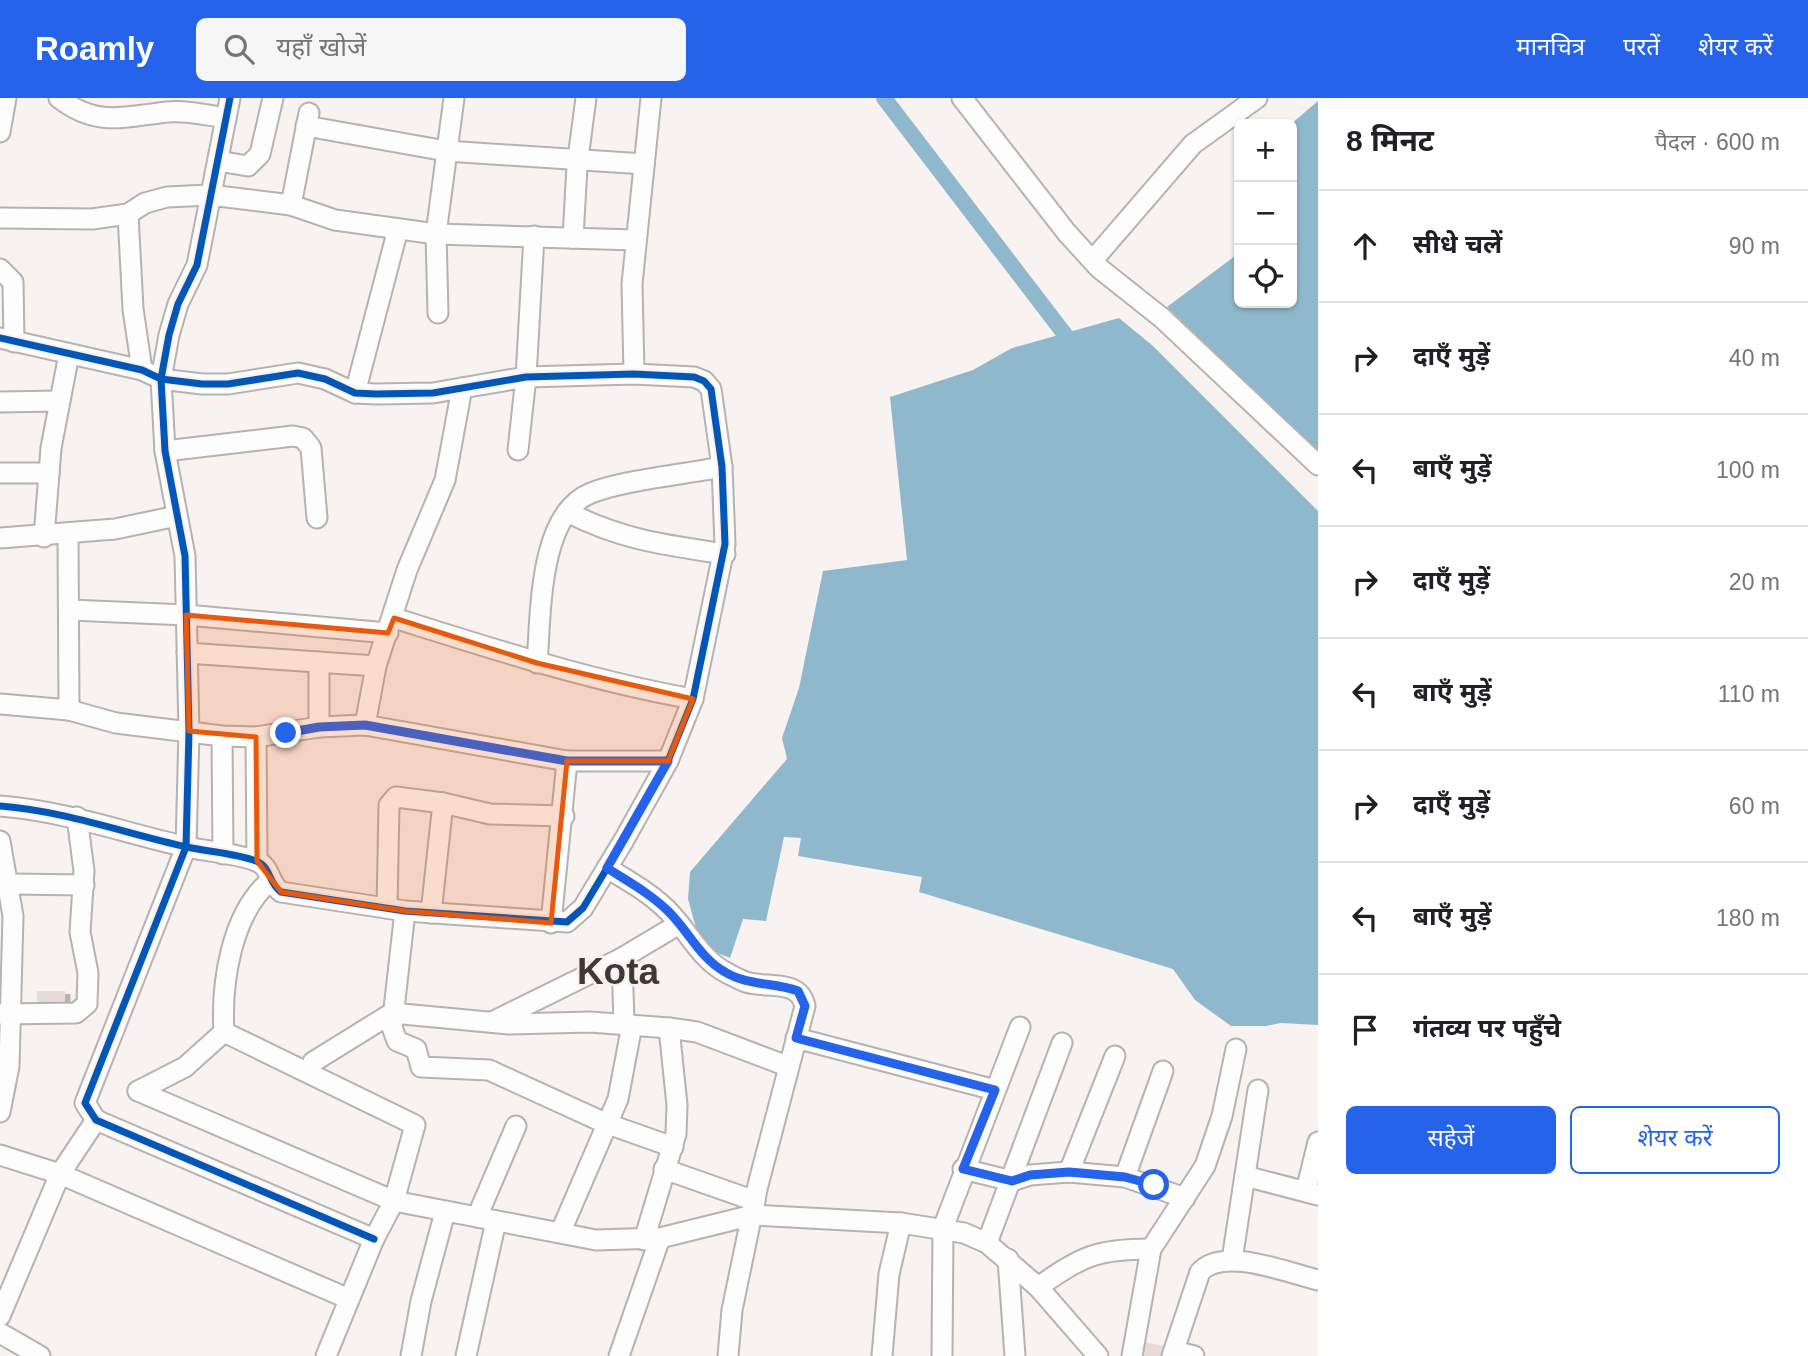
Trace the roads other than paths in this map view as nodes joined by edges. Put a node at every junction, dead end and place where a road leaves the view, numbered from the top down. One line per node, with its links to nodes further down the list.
1 (6, 98): 11 (street)
2 (59, 98): 10 (street)
3 (230, 98): 10 (street)
4 (273, 98): 14 (street)
5 (454, 98): 12 (street)
6 (586, 98): 13 (street)
7 (651, 98): 15 (street)
8 (962, 98): 25 (street)
9 (1256, 98): 25 (street)
10 (226, 118): 14 (street)
11 (0, 132)
12 (446, 151): 13 (street); 17 (street); 21 (street)
13 (578, 161): 15 (street); 23 (street)
14 (218, 162): 16 (street)
15 (644, 164): 24 (street)
16 (211, 195): 17 (street); 18 (street); 33 (street)
17 (291, 205): 20 (street)
18 (128, 214): 19 (street); 30 (street)
19 (0, 218)
20 (398, 229): 21 (street); 35 (street)
21 (436, 234): 22 (street); 27 (street)
22 (534, 236): 23 (street); 32 (street)
23 (573, 238): 24 (street)
24 (636, 240): 31 (street)
25 (1093, 260): 40 (street)
26 (0, 270): 28 (street)
27 (438, 313)
28 (7, 340): 29 (street)
29 (69, 354): 30 (street); 36 (street)
30 (142, 370): 33 (street)
31 (634, 374): 32 (street); 41 (street)
32 (526, 377): 34 (street); 38 (street)
33 (161, 379): 35 (street); 39 (street)
34 (462, 388): 35 (street); 53 (street)
35 (355, 393)
36 (59, 401): 37 (street); 42 (street)
37 (0, 402)
38 (518, 450)
39 (165, 451): 45 (street); 46 (street)
40 (1318, 465)
41 (722, 467): 44 (street); 50 (street)
42 (49, 473): 43 (street); 48 (street)
43 (0, 474)
44 (567, 512): 50 (street); 56 (street)
45 (177, 516): 47 (street); 52 (street)
46 (317, 518)
47 (68, 533): 48 (street); 51 (street)
48 (44, 537): 49 (street)
49 (0, 538)
50 (725, 554): 58 (street)
51 (70, 610): 52 (street); 60 (street)
52 (186, 615): 53 (street); 54 (street)
53 (391, 626): 56 (street); 57 (street)
54 (187, 653): 55 (street); 63 (street)
55 (319, 662): 57 (street); 62 (street)
56 (537, 663): 58 (street)
57 (376, 666): 61 (street)
58 (693, 699): 67 (street)
59 (0, 704): 60 (street)
60 (69, 710): 63 (street)
61 (365, 725): 62 (street); 66 (street)
62 (319, 727): 65 (street)
63 (188, 732): 64 (street); 73 (street)
64 (222, 736): 65 (street); 74 (street)
65 (256, 737): 75 (street)
66 (567, 761): 67 (street); 70 (street)
67 (668, 761): 76 (street)
68 (443, 803): 70 (street); 80 (street); 81 (street)
69 (0, 806): 71 (street)
70 (564, 816): 82 (street)
71 (77, 817): 73 (street); 79 (street)
72 (0, 841): 78 (street)
73 (186, 847): 74 (street); 102 (street)
74 (223, 854): 75 (street)
75 (257, 861): 77 (street)
76 (607, 868): 82 (street); 83 (street)
77 (270, 881): 80 (street); 91 (street)
78 (10, 884): 79 (street); 86 (street)
79 (84, 885): 86 (street)
80 (396, 910): 81 (street); 85 (street)
81 (431, 913): 82 (street)
82 (551, 923)
83 (679, 924): 84 (street); 92 (street)
84 (622, 958): 87 (street); 88 (street)
85 (392, 1013): 87 (street); 96 (street); 103 (street)
86 (4, 1014): 101 (street)
87 (492, 1022): 88 (street)
88 (628, 1024): 90 (street); 103 (street)
89 (1020, 1027): 99 (street)
90 (669, 1028): 97 (street); 106 (street)
91 (224, 1032): 117 (street); 117 (street)
92 (796, 1038): 97 (street); 99 (street)
93 (1062, 1043): 114 (street)
94 (1236, 1049): 116 (street)
95 (1115, 1056): 110 (street)
96 (313, 1062)
97 (787, 1066): 118 (street)
98 (1163, 1071): 113 (street)
99 (995, 1090): 109 (street)
100 (1258, 1090): 112 (street)
101 (0, 1112)
102 (96, 1120): 111 (street); 124 (street)
103 (605, 1123): 106 (street); 123 (street)
104 (516, 1126): 120 (street)
105 (1318, 1142): 115 (street)
106 (673, 1147): 108 (street)
107 (0, 1155): 111 (street)
108 (664, 1169): 118 (street); 125 (street)
109 (963, 1169): 114 (street); 122 (street)
110 (1069, 1172): 113 (street); 114 (street)
111 (60, 1174): 132 (street); 133 (street)
112 (1245, 1176): 115 (street); 129 (street)
113 (1125, 1177): 116 (street)
114 (1012, 1181): 126 (street)
115 (1312, 1193)
116 (1185, 1198): 127 (street)
117 (394, 1200): 119 (street); 124 (street)
118 (754, 1208): 121 (street); 125 (street); 141 (street)
119 (445, 1212): 120 (street); 138 (street)
120 (486, 1219): 123 (street); 139 (street)
121 (901, 1223): 122 (street); 142 (street)
122 (943, 1228): 126 (street); 143 (street)
123 (561, 1231): 125 (street)
124 (374, 1239): 132 (street)
125 (652, 1239): 140 (street)
126 (986, 1243): 128 (street)
127 (1150, 1249): 131 (street); 146 (street)
128 (1008, 1259): 131 (street); 144 (street)
129 (1232, 1259): 130 (street); 135 (street)
130 (1318, 1280)
131 (1038, 1287): 145 (street)
132 (349, 1299): 137 (street)
133 (0, 1316)
134 (0, 1333): 136 (street)
135 (1173, 1354): 147 (street)
136 (40, 1356)
137 (326, 1356)
138 (411, 1356)
139 (467, 1356)
140 (619, 1356)
141 (728, 1356)
142 (881, 1356)
143 (942, 1356)
144 (1015, 1356)
145 (1098, 1356)
146 (1132, 1356)
147 (1194, 1356)

